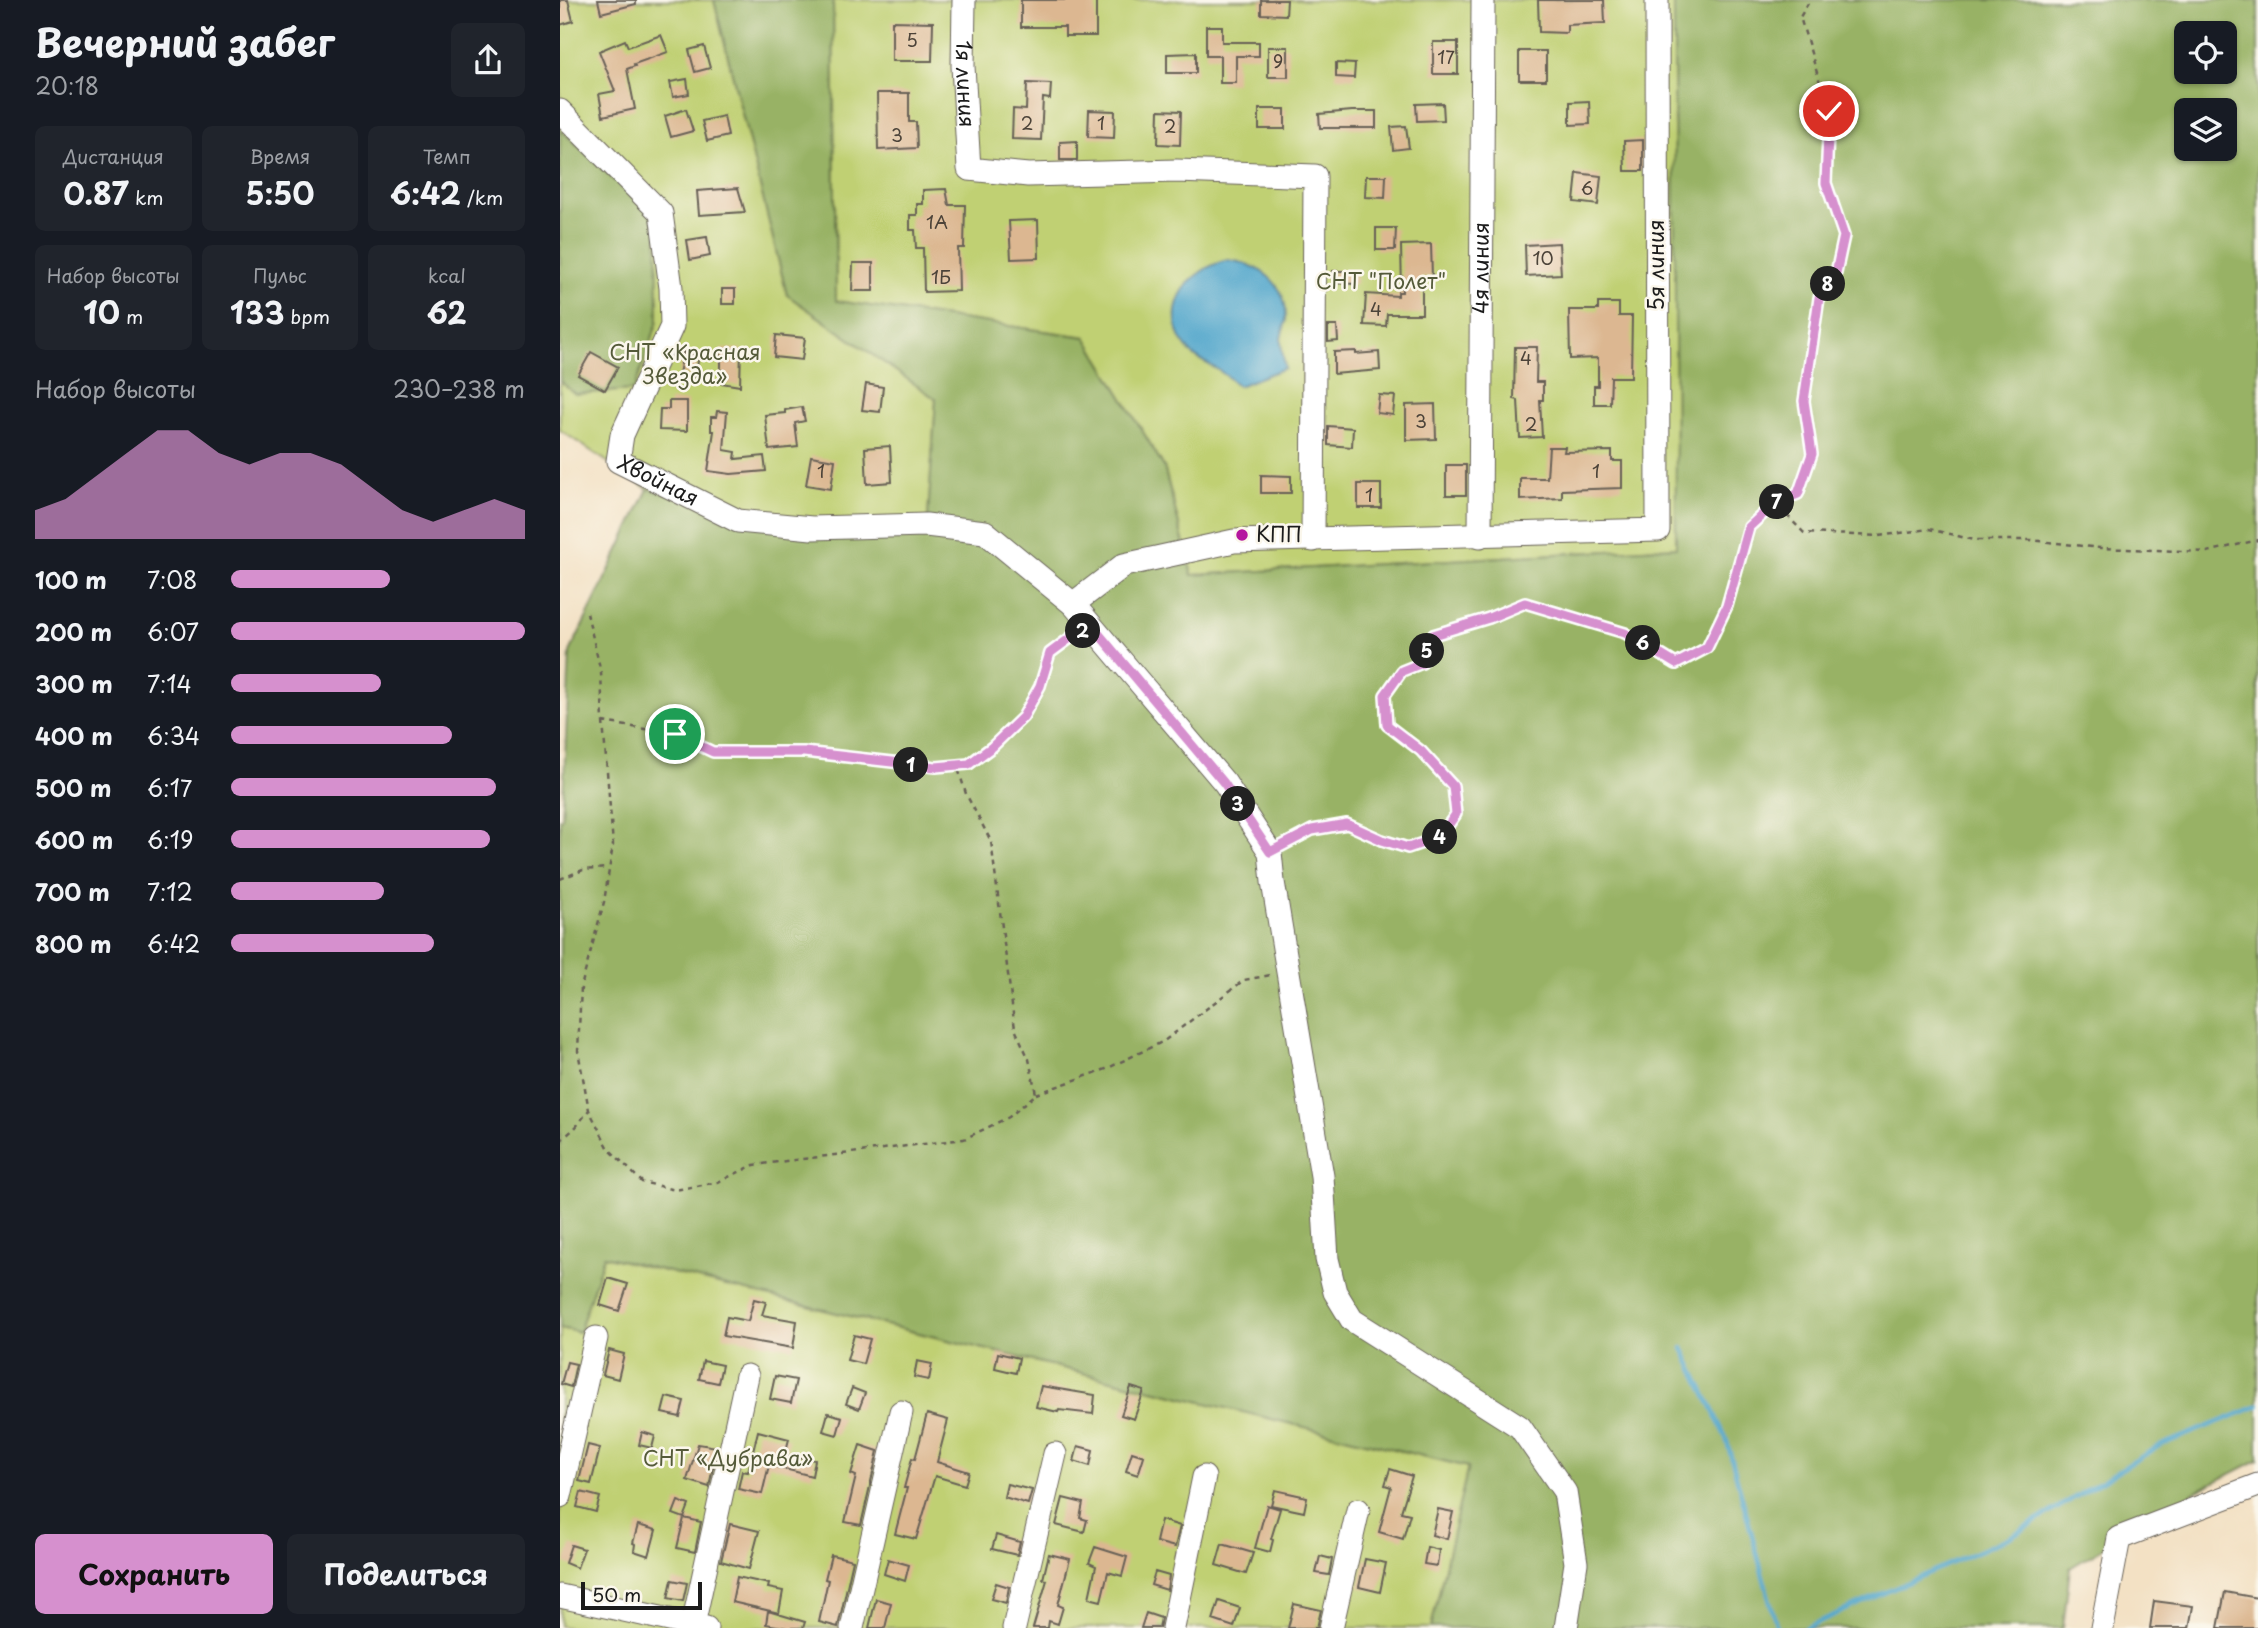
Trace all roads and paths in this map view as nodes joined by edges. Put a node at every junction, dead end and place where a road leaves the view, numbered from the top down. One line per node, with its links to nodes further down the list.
1 (964, 0): 8 (street, 1я линия)
2 (1483, 0): 7 (street, 4я линия)
3 (1657, 0): 7 (street, 5я линия)
4 (1810, 0): 6 (path)
5 (560, 111): 10 (street, Хвойная)
6 (1775, 503): 9 (path); 15 (path)
7 (1480, 536): 8 (street)
8 (1314, 540): 10 (street)
9 (2258, 540)
10 (1073, 604): 12 (street)
11 (587, 613): 13 (path)
12 (1093, 627): 14 (path); 15 (street)
13 (603, 722): 14 (path); 16 (path)
14 (957, 765): 19 (path)
15 (1270, 852): 18 (street)
16 (609, 868): 17 (path); 20 (path)
17 (560, 879)
18 (1288, 971): 19 (path); 36 (street)
19 (1036, 1094): 20 (path)
20 (589, 1110): 21 (path)
21 (560, 1141)
22 (596, 1338): 28 (street)
23 (747, 1376): 31 (street)
24 (901, 1412): 32 (street)
25 (1055, 1454): 33 (street)
26 (1204, 1477): 34 (street)
27 (2258, 1485): 37 (street)
28 (560, 1496)
29 (1359, 1510): 35 (street)
30 (560, 1596): 31 (street)
31 (700, 1627)
32 (852, 1628)
33 (1014, 1628)
34 (1172, 1628)
35 (1331, 1628)
36 (1566, 1628)
37 (2102, 1628)

